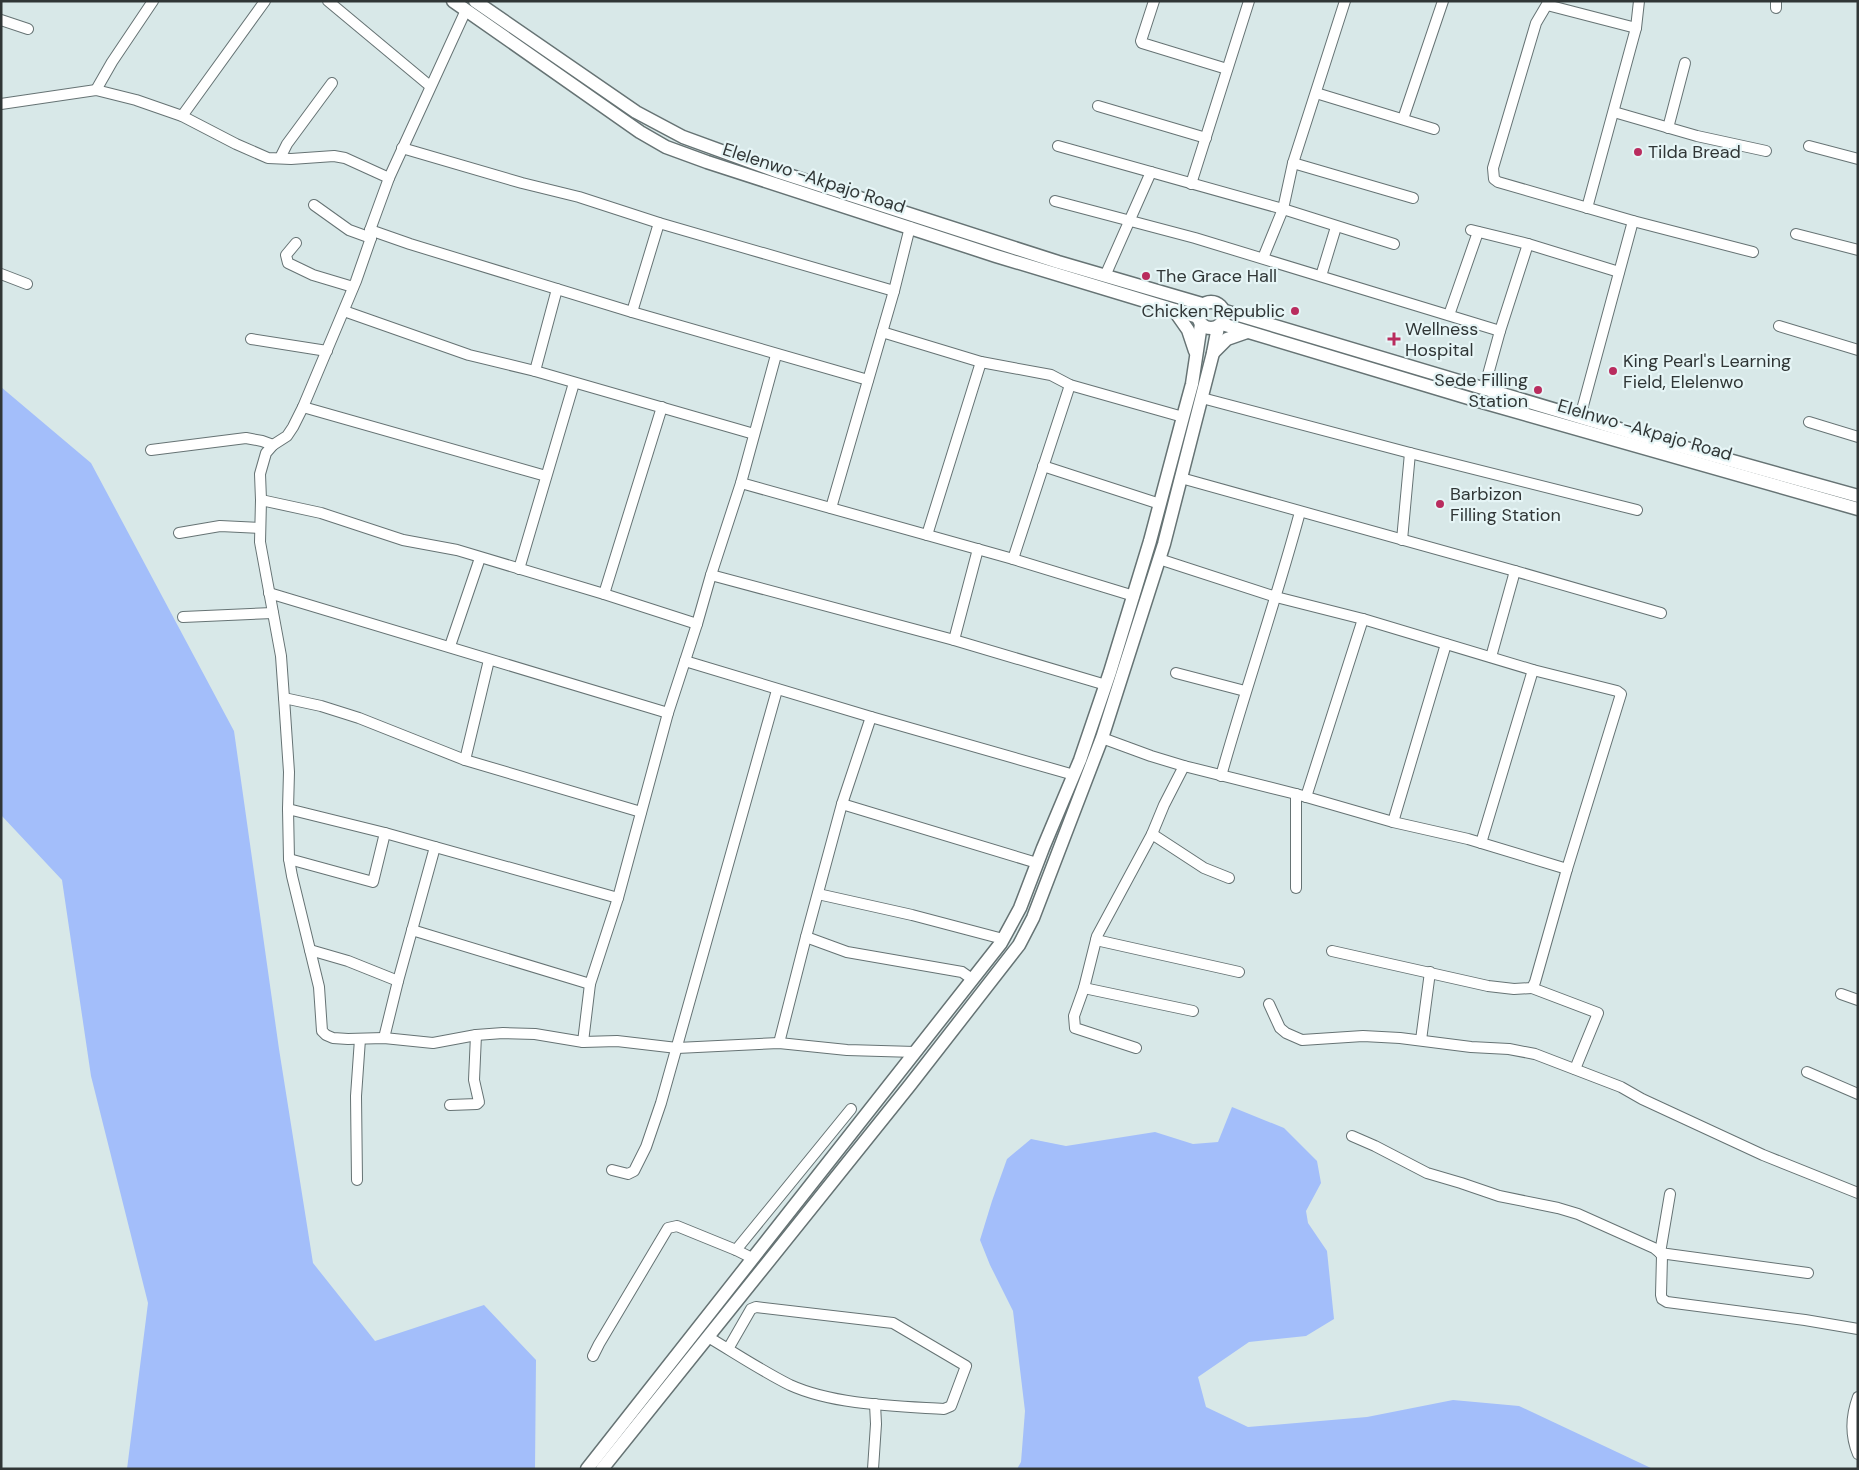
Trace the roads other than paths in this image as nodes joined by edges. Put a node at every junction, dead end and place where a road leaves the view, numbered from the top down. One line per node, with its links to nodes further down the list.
1 (153, 1): 20 (street)
2 (264, 1): 25 (street)
3 (328, 1): 11 (street)
4 (453, 1): 12 (main road, Elelenwo -Akpajo Road)
5 (1154, 1): 17 (street)
6 (1249, 1): 17 (street)
7 (1345, 1): 21 (street)
8 (1443, 1): 26 (street)
9 (1639, 1): 14 (street)
10 (1548, 3): 14 (street); 43 (street)
11 (341, 5): 19 (street)
12 (471, 6): 19 (street); 48 (main road, Elelenwo -Akpajo Road); 60 (main road, Elelenwo -Akpajo Road)
13 (1, 20): 15 (street)
14 (1636, 28): 24 (street)
15 (28, 29)
16 (1686, 63): 27 (street)
17 (1228, 69): 29 (street)
18 (332, 83): 34 (street)
19 (430, 86): 32 (street)
20 (96, 90): 22 (street); 25 (street)
21 (1316, 93): 26 (street); 36 (street)
22 (1, 104)
23 (1098, 106): 29 (street)
24 (1614, 112): 27 (street); 43 (street)
25 (182, 116): 34 (street)
26 (1403, 119): 28 (street)
27 (1668, 128): 33 (street)
28 (1434, 129)
29 (1206, 138): 39 (street)
30 (1058, 146): 37 (street)
31 (1809, 146): 35 (street)
32 (402, 148): 38 (street); 47 (street)
33 (1766, 151)
34 (280, 158): 38 (street)
35 (1858, 159)
36 (1292, 163): 40 (street); 44 (street)
37 (1151, 172): 39 (street); 45 (street)
38 (389, 178): 50 (street)
39 (1191, 184): 44 (street)
40 (1413, 198)
41 (1055, 201): 45 (street)
42 (314, 205): 50 (street)
43 (1587, 208): 46 (street)
44 (1283, 210): 49 (street); 57 (street)
45 (1130, 221): 57 (street); 60 (street)
46 (1633, 221): 56 (street); 58 (street)
47 (660, 223): 65 (street); 69 (street)
48 (910, 227): 65 (street); 67 (main road, Elelenwo -Akpajo Road)
49 (1336, 227): 53 (street); 61 (street)
50 (371, 234): 63 (street); 64 (street)
51 (1796, 234): 55 (street)
52 (296, 242): 63 (street)
53 (1394, 244)
54 (1528, 244): 58 (street); 70 (street); 74 (street)
55 (1858, 250)
56 (1753, 252)
57 (1263, 258): 61 (street)
58 (1619, 272): 93 (street)
59 (1, 274): 62 (street)
60 (1105, 276): 66 (main road, Elelenwo -Akpajo Road)
61 (1321, 276): 70 (street)
62 (27, 284)
63 (353, 287): 68 (street)
64 (557, 290): 69 (street); 84 (street)
65 (894, 290): 75 (street)
66 (1202, 304): 71 (main road); 72 (main road)
67 (1174, 310): 71 (main road, Elelenwo -Akpajo Road); 82 (main road)
68 (344, 311): 79 (street); 84 (street)
69 (632, 312): 81 (street)
70 (1449, 315): 74 (street)
71 (1200, 321): 72 (main road); 82 (main road)
72 (1221, 321): 76 (main road, Elelnwo -Akpajo Road); 80 (main road); 88 (main road)
73 (1779, 326): 78 (street)
74 (1500, 331): 88 (street)
75 (882, 332): 83 (street); 85 (street)
76 (1247, 332): 80 (main road); 108 (main road, Elelnwo -Akpajo Road)
77 (251, 339): 79 (street)
78 (1858, 350)
79 (327, 351): 90 (street)
80 (1214, 354): 89 (main road)
81 (776, 355): 85 (street); 95 (street)
82 (1196, 356): 92 (main road)
83 (981, 362): 87 (street); 113 (street)
84 (535, 371): 86 (street)
85 (868, 380): 107 (street)
86 (574, 383): 91 (street); 101 (street)
87 (1070, 385): 92 (street); 100 (street)
88 (1484, 389): 93 (main road)
89 (1202, 398): 99 (street); 102 (main road)
90 (303, 407): 97 (street); 101 (street)
91 (662, 407): 95 (street); 123 (street)
92 (1183, 417): 106 (main road)
93 (1580, 417): 104 (main road)
94 (1809, 422): 96 (street)
95 (754, 434): 103 (street)
96 (1858, 437)
97 (272, 445): 98 (street); 105 (street)
98 (151, 450)
99 (1410, 453): 109 (street); 114 (street)
100 (1043, 466): 106 (street); 117 (street)
101 (546, 476): 119 (street)
102 (1181, 478): 110 (street); 118 (main road)
103 (741, 483): 107 (street); 121 (street)
104 (1858, 496)
105 (261, 500): 111 (street); 116 (street)
106 (1160, 504): 124 (main road)
107 (831, 508): 113 (street)
108 (1858, 508)
109 (1637, 510)
110 (1300, 512): 114 (street); 125 (street)
111 (259, 528): 112 (street); 122 (street)
112 (180, 533)
113 (927, 535): 115 (street)
114 (1402, 540): 120 (street)
115 (978, 549): 117 (street); 131 (street)
116 (480, 558): 119 (street); 133 (street)
117 (1013, 558): 124 (street)
118 (1159, 559): 125 (street); 145 (main road)
119 (519, 569): 123 (street)
120 (1515, 570): 127 (street); 134 (street)
121 (710, 574): 130 (street); 131 (street)
122 (269, 593): 126 (street); 133 (street)
123 (604, 594): 130 (street)
124 (1134, 596): 139 (main road)
125 (1276, 597): 129 (street); 141 (street)
126 (273, 613): 128 (street); 142 (street)
127 (1661, 613)
128 (183, 617)
129 (1363, 618): 132 (street); 150 (street)
130 (697, 624): 136 (street)
131 (954, 640): 139 (street)
132 (1446, 644): 134 (street); 154 (street)
133 (450, 646): 135 (street)
134 (1491, 656): 137 (street)
135 (489, 660): 143 (street); 146 (street)
136 (685, 661): 140 (street); 143 (street)
137 (1533, 670): 157 (street); 161 (street)
138 (1176, 673): 141 (street)
139 (1106, 685): 148 (main road)
140 (776, 690): 144 (street); 189 (street)
141 (1245, 691): 149 (street)
142 (284, 698): 146 (street); 152 (street)
143 (668, 713): 153 (street)
144 (871, 717): 148 (street); 151 (street)
145 (1102, 738): 147 (street); 207 (main road)
146 (465, 760): 153 (street)
147 (1184, 766): 149 (street); 156 (street)
148 (1074, 774): 160 (main road)
149 (1221, 776): 150 (street)
150 (1301, 795): 154 (street); 163 (street)
151 (842, 804): 160 (street); 164 (street)
152 (288, 809): 155 (street); 159 (street)
153 (641, 812): 165 (street)
154 (1393, 822): 157 (street)
155 (385, 833): 158 (street); 159 (street)
156 (1152, 834): 162 (street); 169 (street)
157 (1481, 843): 161 (street)
158 (435, 848): 165 (street); 166 (street)
159 (289, 859): 170 (street)
160 (1037, 863): 168 (main road)
161 (1567, 869): 178 (street)
162 (1229, 878)
163 (1296, 888)
164 (818, 894): 167 (street); 168 (street)
165 (618, 898): 176 (street)
166 (412, 930): 175 (street); 176 (street)
167 (806, 937): 174 (street); 188 (street)
168 (1003, 939): 174 (main road)
169 (1096, 940): 172 (street); 177 (street)
170 (310, 950): 175 (street); 185 (street)
171 (1332, 951): 173 (street)
172 (1238, 972)
173 (1430, 972): 178 (street); 186 (street)
174 (972, 980): 191 (main road)
175 (398, 981): 184 (street)
176 (590, 984): 187 (street)
177 (1084, 988): 182 (street); 190 (street)
178 (1532, 988): 192 (street)
179 (1841, 994): 180 (street)
180 (1858, 1000)
181 (1269, 1004): 186 (street)
182 (1193, 1011)
183 (476, 1035): 184 (street); 187 (street); 195 (street)
184 (384, 1038): 185 (street)
185 (360, 1039): 199 (street)
186 (1421, 1040): 192 (street)
187 (583, 1042): 189 (street)
188 (779, 1043): 189 (street); 191 (street)
189 (677, 1048): 198 (street)
190 (1136, 1048)
191 (915, 1052): 204 (main road)
192 (1575, 1069): 200 (street)
193 (1807, 1072): 194 (street)
194 (1858, 1094)
195 (450, 1105)
196 (851, 1109): 202 (street)
197 (1352, 1136): 203 (street)
198 (612, 1170)
199 (357, 1180)
200 (1858, 1193)
201 (1670, 1194): 203 (street)
202 (736, 1250): 204 (street); 209 (street)
203 (1660, 1253): 205 (street); 206 (street)
204 (752, 1258): 210 (main road)
205 (1808, 1272)
206 (1858, 1329)
207 (708, 1337): 208 (street); 210 (main road)
208 (728, 1349): 212 (street); 212 (street)
209 (593, 1356)
210 (658, 1388): 214 (main road); 215 (main road)
211 (1858, 1397): 213 (street)
212 (875, 1404): 216 (street)
213 (1858, 1454)
214 (587, 1469)
215 (602, 1469)
216 (873, 1469)

